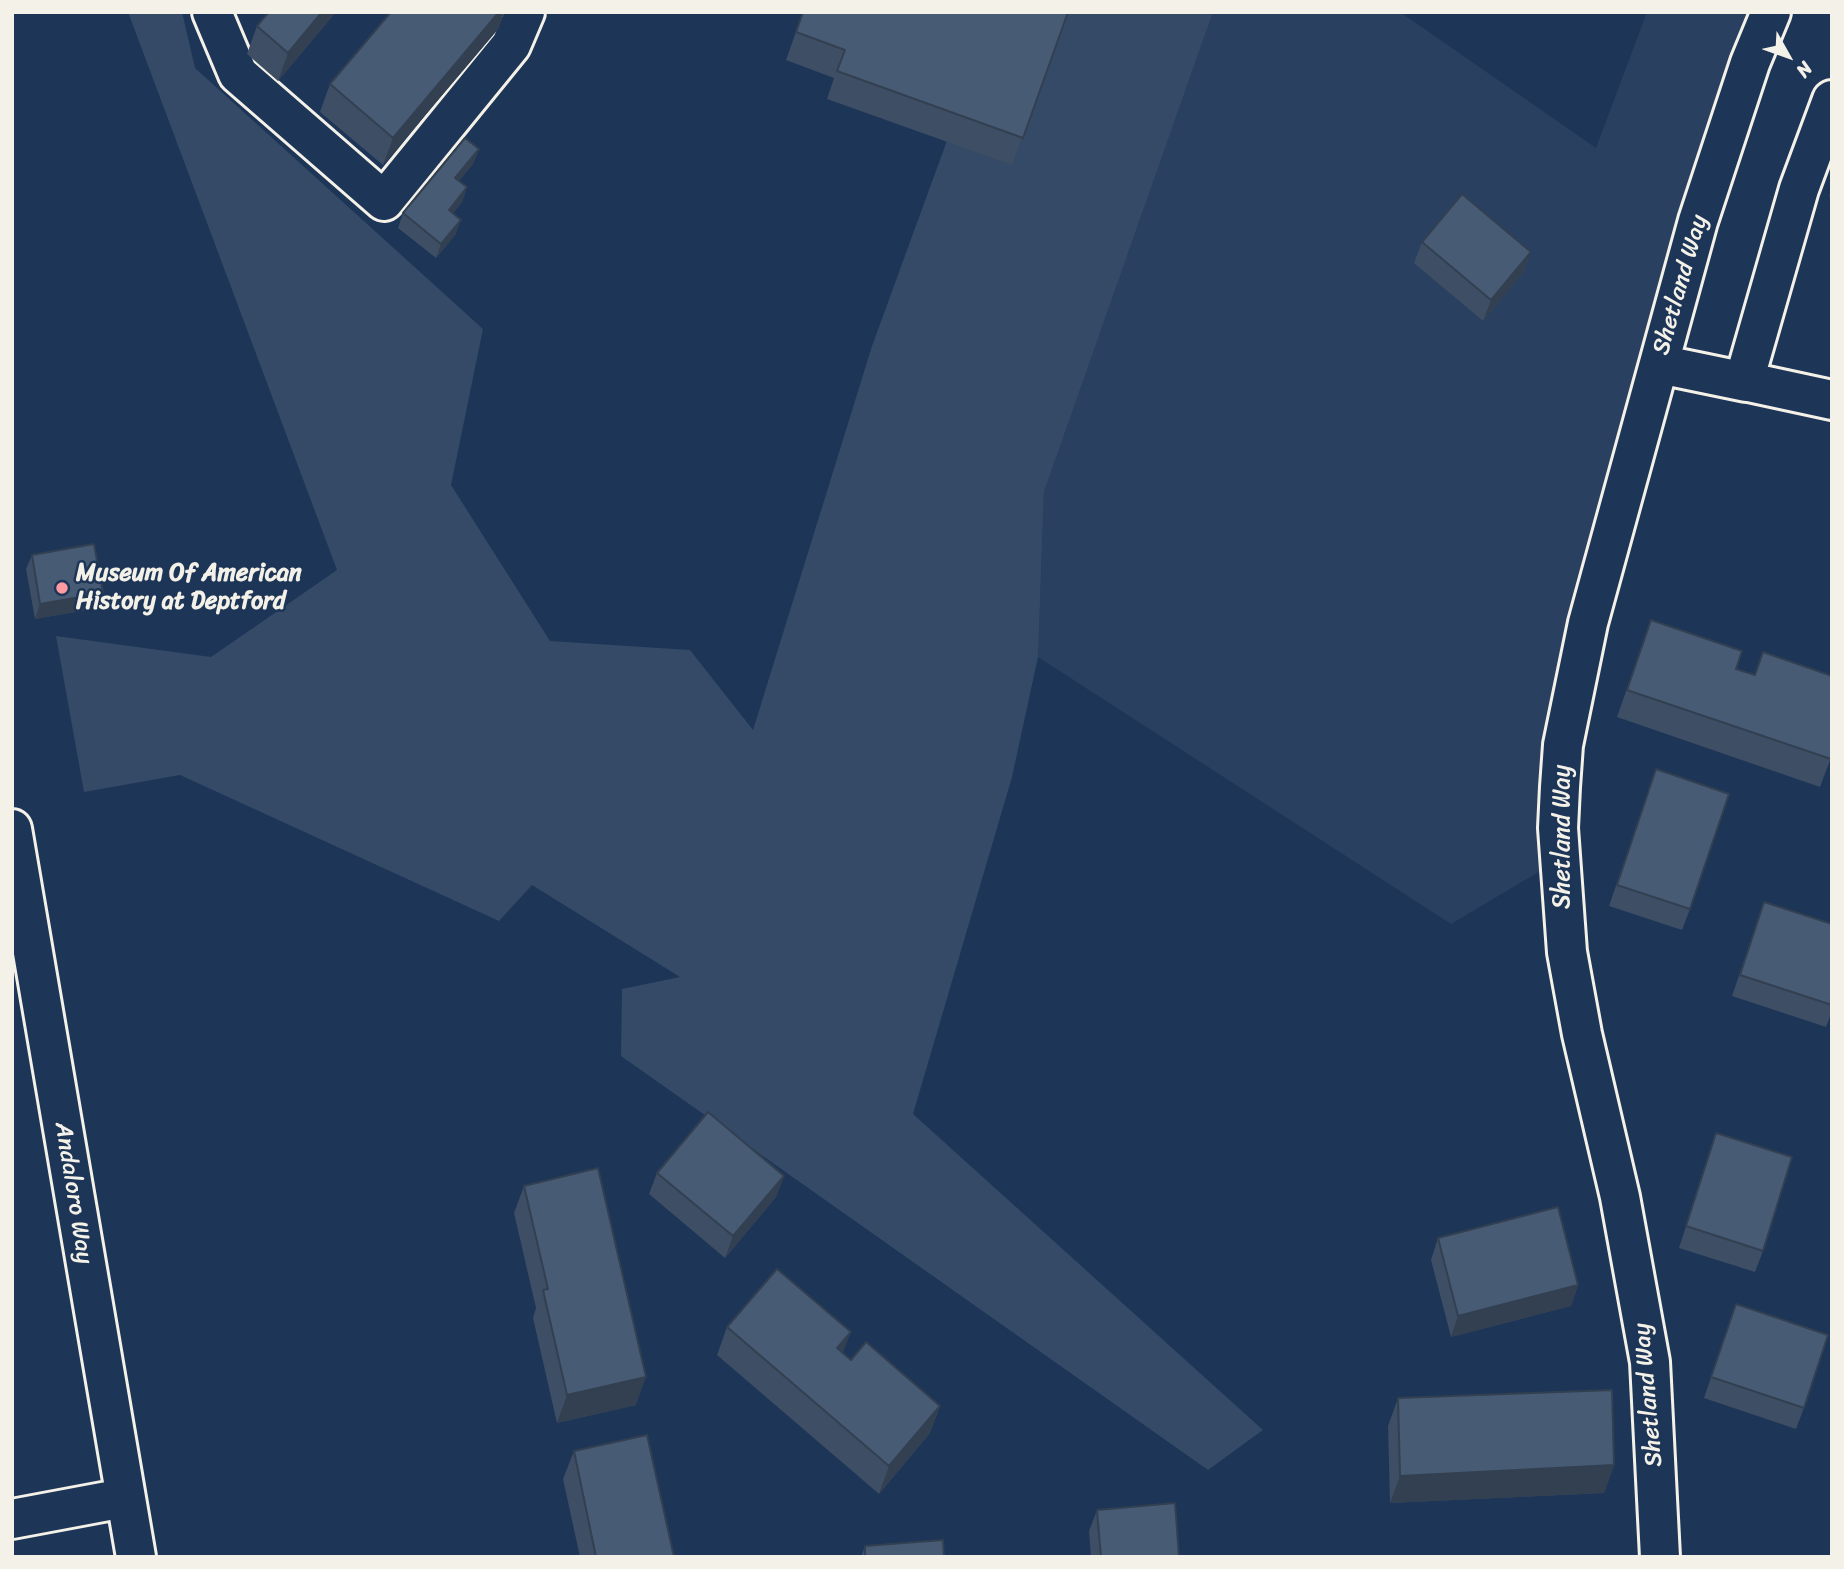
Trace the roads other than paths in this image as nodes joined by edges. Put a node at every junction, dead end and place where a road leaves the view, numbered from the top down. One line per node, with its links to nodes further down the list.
1 (212, 12): 2 (street)
2 (525, 12)
3 (1771, 12): 5 (street, Shetland Way)
4 (1832, 100): 6 (street)
5 (1659, 364): 6 (street); 12 (street, Shetland Way)
6 (1746, 382): 7 (street)
7 (1832, 400)
8 (12, 829): 9 (street, Andaloro Way)
9 (124, 1498): 10 (street); 11 (street, Andaloro Way)
10 (12, 1520)
11 (136, 1557)
12 (1660, 1557)

